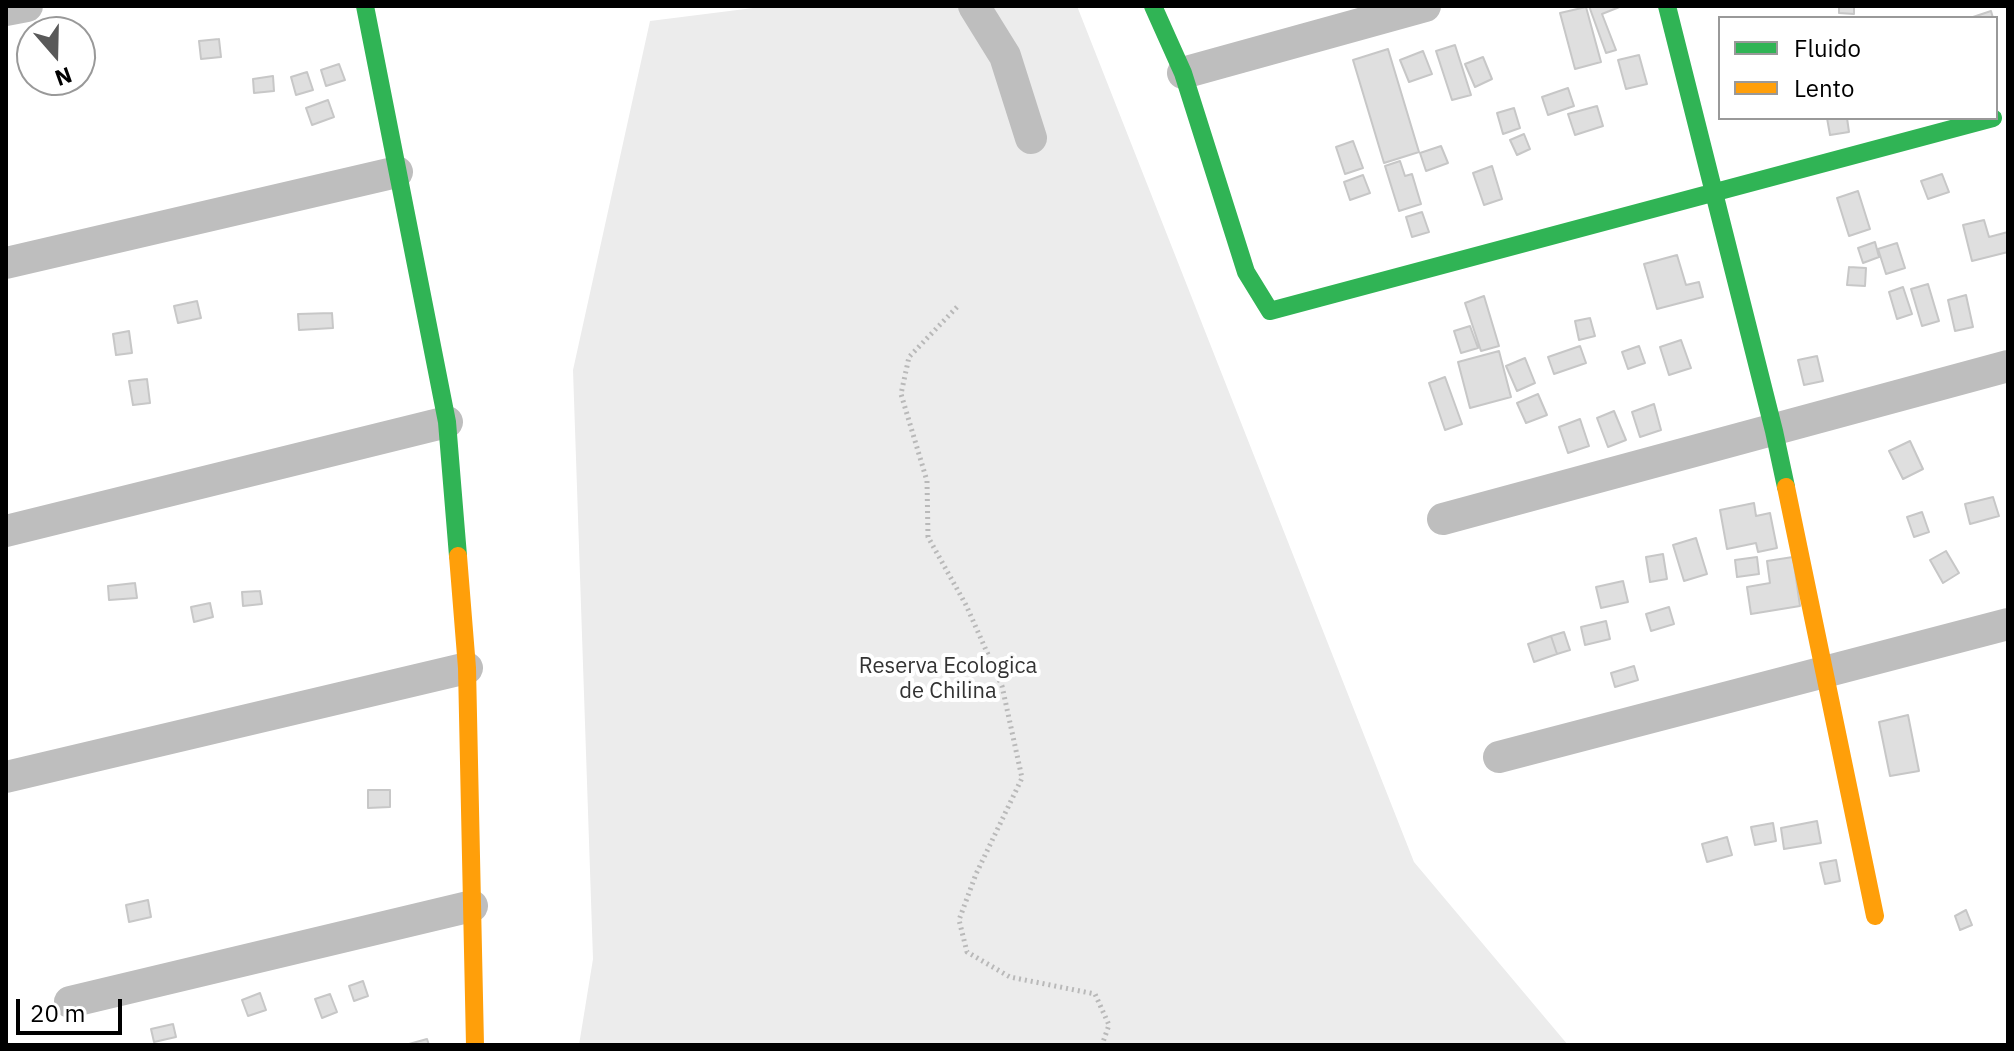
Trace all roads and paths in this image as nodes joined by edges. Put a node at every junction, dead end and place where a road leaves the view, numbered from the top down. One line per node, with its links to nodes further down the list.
1 (27, 6): 7 (street)
2 (365, 6): 11 (street)
3 (974, 6): 10 (street)
4 (1153, 6): 8 (street)
5 (1425, 6): 8 (street)
6 (1667, 6): 12 (street)
7 (6, 10)
8 (1183, 73): 12 (street)
9 (1987, 120): 12 (street)
10 (1031, 138)
11 (397, 172): 13 (street); 16 (street)
12 (1713, 193): 17 (street)
13 (6, 263)
14 (957, 307): 29 (path)
15 (2008, 366): 17 (street)
16 (447, 422): 19 (street); 21 (street)
17 (1774, 431): 18 (street); 22 (street)
18 (1443, 519)
19 (6, 531)
20 (2008, 624): 22 (street)
21 (467, 668): 24 (street); 25 (street)
22 (1823, 673): 23 (street); 26 (street)
23 (1499, 757)
24 (6, 777)
25 (472, 906): 27 (street); 28 (street)
26 (1875, 916)
27 (70, 1002)
28 (475, 1045)
29 (1102, 1045)

